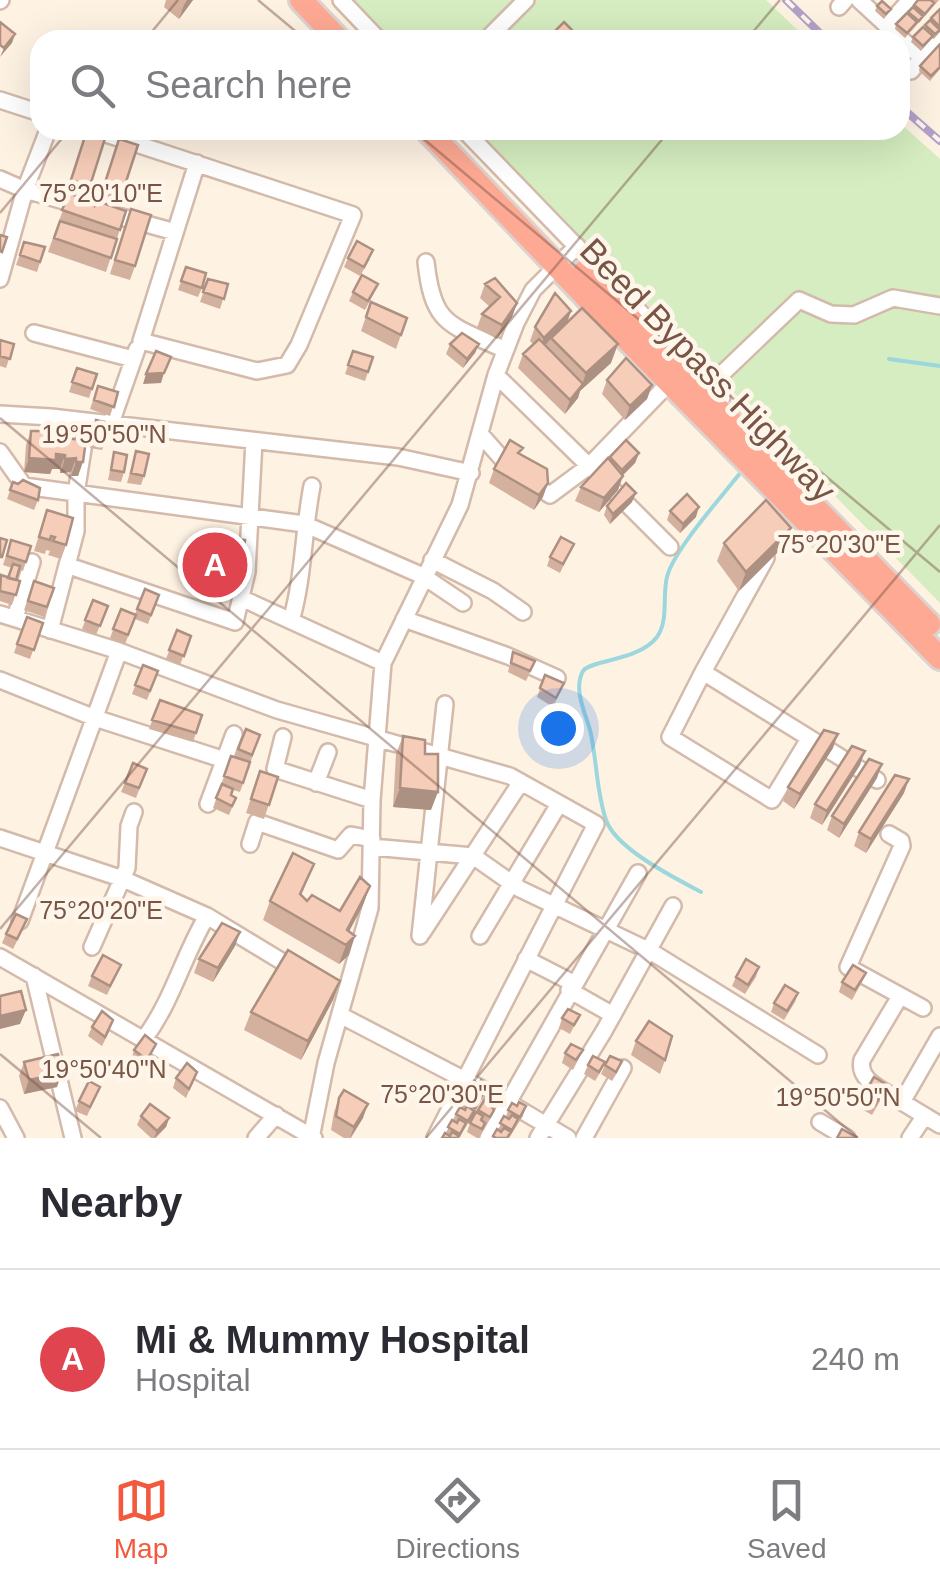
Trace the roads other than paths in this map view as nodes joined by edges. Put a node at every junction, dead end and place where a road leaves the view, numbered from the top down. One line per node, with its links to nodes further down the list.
1 (287, 0): 9 (street)
2 (301, 0): 10 (highway)
3 (321, 0): 11 (highway)
4 (342, 0): 12 (street)
5 (859, 0): 8 (street)
6 (910, 0): 8 (street)
7 (517, 3): 13 (street)
8 (887, 26): 14 (street)
9 (316, 30)
10 (330, 30)
11 (349, 30)
12 (370, 30)
13 (494, 30)
14 (891, 30)
15 (940, 36): 17 (street)
16 (910, 47): 17 (street)
17 (922, 58): 18 (street)
18 (910, 71)
19 (0, 100): 20 (street)
20 (30, 110)
21 (44, 140): 29 (street)
22 (126, 140): 27 (street)
23 (426, 140): 31 (street)
24 (438, 140): 31 (highway, Beed Bypass Highway)
25 (455, 140): 31 (highway, Beed Bypass Highway)
26 (472, 140): 31 (street)
27 (196, 162): 30 (street); 36 (street)
28 (0, 180): 29 (street)
29 (25, 190): 30 (street); 33 (street)
30 (175, 232): 36 (street)
31 (563, 259): 37 (street); 40 (highway, Beed Bypass Highway); 41 (highway, Beed Bypass Highway)
32 (426, 262): 37 (street)
33 (0, 279)
34 (940, 306): 41 (street)
35 (34, 333): 38 (street)
36 (141, 341): 38 (street)
37 (504, 350): 39 (street)
38 (133, 359): 44 (street)
39 (496, 375): 45 (street); 48 (street)
40 (666, 386): 48 (street); 60 (highway, Beed Bypass Highway)
41 (707, 389): 60 (highway, Beed Bypass Highway)
42 (0, 414): 43 (street)
43 (88, 422): 44 (street); 51 (street)
44 (110, 426): 46 (street)
45 (482, 436): 48 (street); 49 (street)
46 (254, 440): 49 (street); 52 (street)
47 (0, 452): 51 (street)
48 (589, 466): 54 (street)
49 (471, 474): 56 (street)
50 (312, 486): 53 (street)
51 (76, 494): 52 (street); 58 (street)
52 (250, 514): 53 (street); 61 (street)
53 (304, 524): 59 (street); 66 (street)
54 (670, 547)
55 (771, 550): 74 (street)
56 (432, 560): 59 (street); 63 (street)
57 (32, 562): 64 (street)
58 (69, 566): 61 (street); 68 (street)
59 (422, 576): 62 (street); 65 (street)
60 (889, 594): 67 (street); 69 (highway, Beed Bypass Highway); 71 (highway, Beed Bypass Highway); 73 (street)
61 (240, 598): 66 (street)
62 (464, 603)
63 (523, 612)
64 (8, 616): 68 (street)
65 (404, 619): 72 (street); 75 (street)
66 (291, 621): 72 (street)
67 (940, 621)
68 (50, 630): 70 (street)
69 (940, 636)
70 (119, 652): 78 (street); 82 (street)
71 (940, 658)
72 (383, 663): 82 (street)
73 (940, 671)
74 (703, 672): 81 (street); 81 (street)
75 (557, 678)
76 (0, 680): 78 (street)
77 (445, 704): 84 (street)
78 (96, 718): 85 (street); 97 (street)
79 (234, 734): 85 (street)
80 (283, 737): 88 (street)
81 (809, 739): 86 (street)
82 (376, 740): 84 (street); 89 (street)
83 (328, 752): 88 (street)
84 (439, 758): 87 (street); 98 (street)
85 (232, 762): 90 (street)
86 (877, 780)
87 (521, 782): 91 (street); 99 (street)
88 (316, 783): 89 (street)
89 (372, 800): 95 (street)
90 (208, 804)
91 (559, 804): 102 (street); 103 (street)
92 (134, 812): 101 (street)
93 (889, 834): 117 (street)
94 (0, 838): 97 (street)
95 (372, 843): 96 (street); 98 (street); 118 (street)
96 (250, 844)
97 (46, 852): 101 (street); 106 (street)
98 (430, 853): 99 (street); 99 (street)
99 (473, 856): 102 (street)
100 (638, 872): 107 (street)
101 (123, 880): 105 (street); 109 (street)
102 (512, 883): 103 (street); 108 (street)
103 (556, 905): 107 (street); 112 (street)
104 (673, 906): 110 (street)
105 (207, 916): 114 (street); 122 (street)
106 (20, 921)
107 (606, 929): 110 (street); 115 (street)
108 (480, 936)
109 (92, 947)
110 (650, 951): 120 (street); 123 (street)
111 (0, 957): 113 (street)
112 (526, 959): 115 (street); 125 (street)
113 (34, 976): 122 (street); 133 (street)
114 (314, 981)
115 (571, 986): 120 (street); 126 (street)
116 (329, 990): 118 (street)
117 (899, 998): 119 (street); 127 (street)
118 (342, 1007): 125 (street); 138 (street)
119 (923, 1008)
120 (613, 1015): 134 (street)
121 (940, 1036): 127 (street)
122 (144, 1038): 129 (street)
123 (818, 1055)
124 (623, 1068): 142 (street)
125 (466, 1082): 126 (street); 139 (street)
126 (509, 1102): 134 (street); 140 (street)
127 (902, 1102): 130 (street)
128 (0, 1108): 135 (street)
129 (276, 1114): 137 (street); 138 (street)
130 (924, 1116): 132 (street); 144 (street)
131 (820, 1122): 143 (street)
132 (940, 1125)
133 (72, 1131): 136 (street)
134 (542, 1131): 141 (street)
135 (17, 1137)
136 (90, 1138)
137 (256, 1138)
138 (312, 1138)
139 (435, 1138)
140 (488, 1138)
141 (568, 1138)
142 (584, 1138)
143 (847, 1138)
144 (910, 1138)

